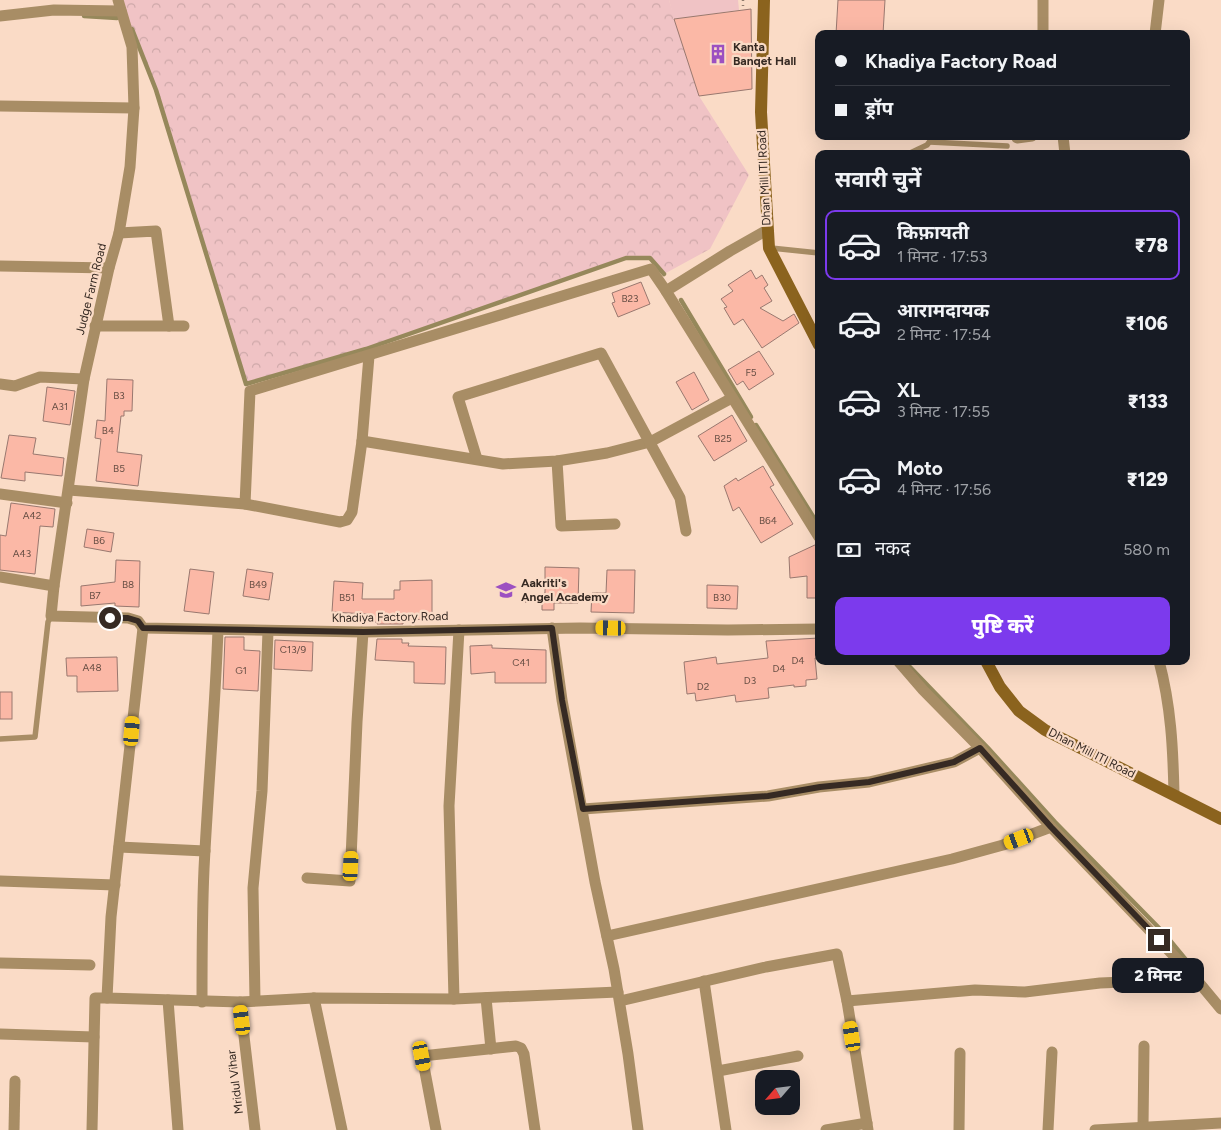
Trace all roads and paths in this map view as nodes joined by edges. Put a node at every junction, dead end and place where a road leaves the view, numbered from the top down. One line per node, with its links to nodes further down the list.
1 (118, 0): 7 (street, Judge Farm Road)
2 (743, 0): 6 (path)
3 (764, 0): 16 (street, Dhan Mill ITI Road)
4 (1044, 0): 9 (street)
5 (1159, 0): 10 (street)
6 (743, 9)
7 (121, 12): 8 (street); 12 (street, Judge Farm Road)
8 (0, 16)
9 (1043, 30)
10 (1155, 30)
11 (0, 106): 12 (street)
12 (134, 108): 17 (street, Judge Farm Road)
13 (930, 142): 14 (lane); 15 (lane)
14 (1006, 146)
15 (915, 150)
16 (767, 230): 18 (street, Dhan Mill ITI Road); 22 (street)
17 (119, 233): 21 (street, Judge Farm Road); 24 (street)
18 (769, 248): 19 (lane); 26 (street, Dhan Mill ITI Road)
19 (815, 253)
20 (0, 266): 21 (street)
21 (109, 268): 23 (street, Judge Farm Road)
22 (666, 291): 27 (street); 30 (street)
23 (95, 326): 24 (street); 28 (street, Judge Farm Road)
24 (169, 326): 25 (street)
25 (184, 326)
26 (815, 337)
27 (369, 356): 31 (street); 38 (street)
28 (84, 379): 29 (street); 35 (street, Judge Farm Road)
29 (0, 384)
30 (732, 398): 32 (street); 41 (street)
31 (362, 441): 33 (street); 38 (street)
32 (650, 442): 33 (street); 34 (street); 40 (street)
33 (477, 459): 34 (street)
34 (557, 462): 39 (street)
35 (68, 490): 37 (street, Judge Farm Road); 38 (street)
36 (0, 494): 37 (street)
37 (67, 503): 43 (street, Judge Farm Road)
38 (246, 504)
39 (615, 524)
40 (686, 531)
41 (815, 531)
42 (0, 577): 43 (street)
43 (54, 586): 44 (street)
44 (50, 616): 45 (street, Khadiya Factory Road); 55 (lane)
45 (143, 628): 48 (street, Khadiya Factory Road); 61 (street)
46 (552, 628): 47 (street, Khadiya Factory Road); 49 (street, Khadiya Factory Road); 58 (street)
47 (815, 629)
48 (218, 630): 50 (street, Khadiya Factory Road); 62 (street)
49 (458, 630): 51 (street, Khadiya Factory Road); 75 (street)
50 (268, 631): 51 (street, Khadiya Factory Road); 77 (street)
51 (363, 632): 63 (street)
52 (901, 665): 56 (street)
53 (988, 665): 57 (street, Dhan Mill ITI Road)
54 (1160, 665): 57 (street)
55 (0, 739)
56 (980, 748): 58 (street); 60 (street)
57 (1174, 794): 59 (street, Dhan Mill ITI Road)
58 (583, 809): 66 (street)
59 (1221, 819)
60 (1051, 827): 66 (street); 69 (street)
61 (119, 847): 62 (street); 65 (street)
62 (205, 851): 79 (street)
63 (307, 878)
64 (0, 881): 65 (street)
65 (115, 885): 72 (street)
66 (607, 936): 71 (street)
67 (0, 963): 68 (street)
68 (90, 965)
69 (1196, 979): 78 (street); 81 (street)
70 (704, 981): 71 (street); 78 (street); 89 (street)
71 (619, 996): 74 (street); 102 (street)
72 (107, 998): 76 (street); 83 (street)
73 (314, 998): 75 (street); 77 (street); 100 (street)
74 (486, 998): 75 (street); 85 (street)
75 (454, 999)
76 (168, 1000): 79 (street); 98 (street)
77 (255, 1000): 80 (street)
78 (847, 1001): 92 (street)
79 (202, 1002): 80 (street)
80 (240, 1002): 99 (street, Mridul Vihar)
81 (1221, 1009)
82 (0, 1034): 83 (street)
83 (94, 1037): 97 (street)
84 (1144, 1046): 93 (street)
85 (491, 1049): 95 (street); 101 (street)
86 (1052, 1052): 106 (street)
87 (960, 1053): 105 (street)
88 (798, 1056): 89 (street)
89 (718, 1071): 103 (street)
90 (15, 1081): 96 (street)
91 (1221, 1123): 94 (street)
92 (867, 1126): 104 (street)
93 (1143, 1127): 94 (street); 107 (street)
94 (1191, 1127)
95 (433, 1129)
96 (14, 1130)
97 (92, 1130)
98 (178, 1130)
99 (255, 1130)
100 (342, 1130)
101 (535, 1130)
102 (638, 1130)
103 (726, 1130)
104 (826, 1130)
105 (959, 1130)
106 (1048, 1130)
107 (1095, 1130)

